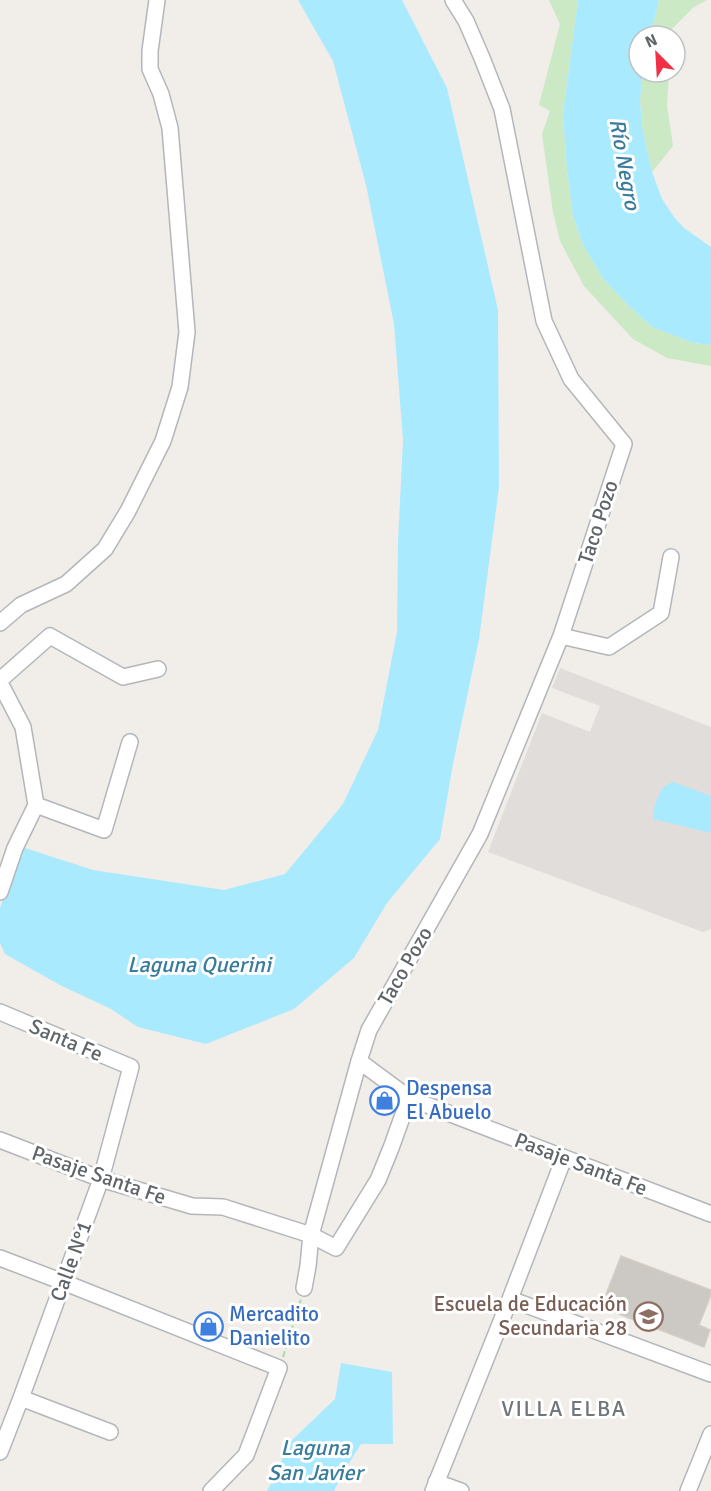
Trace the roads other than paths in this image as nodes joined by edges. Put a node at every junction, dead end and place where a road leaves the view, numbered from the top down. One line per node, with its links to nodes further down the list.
1 (157, 0): 4 (street)
2 (453, 0): 5 (street, Taco Pozo)
3 (670, 557): 5 (street)
4 (0, 623)
5 (561, 636): 12 (street, Taco Pozo)
6 (158, 669): 7 (street)
7 (0, 681): 9 (street)
8 (130, 742): 9 (street)
9 (36, 805): 10 (street)
10 (0, 892)
11 (0, 1012): 13 (street, Santa Fe)
12 (358, 1061): 14 (street, Pasaje Santa Fe); 19 (street, Taco Pozo)
13 (131, 1067): 17 (street, Calle N°1)
14 (409, 1098): 16 (street, Pasaje Santa Fe); 19 (street, Pasaje Santa Fe)
15 (0, 1140): 17 (street, Pasaje Santa Fe)
16 (564, 1158): 18 (street, Pasaje Santa Fe); 23 (street)
17 (101, 1179): 19 (street, Pasaje Santa Fe); 21 (street, Calle N°1)
18 (711, 1214)
19 (311, 1235): 22 (street, Taco Pozo)
20 (0, 1258): 21 (street)
21 (63, 1282): 25 (street, Calle N°1); 30 (street)
22 (304, 1288)
23 (510, 1299): 24 (street); 29 (street)
24 (711, 1374)
25 (21, 1398): 26 (street); 28 (street, Calle N°1)
26 (110, 1432)
27 (711, 1434): 32 (street)
28 (0, 1452)
29 (435, 1486): 31 (street)
30 (211, 1491)
31 (461, 1491)
32 (688, 1491)

